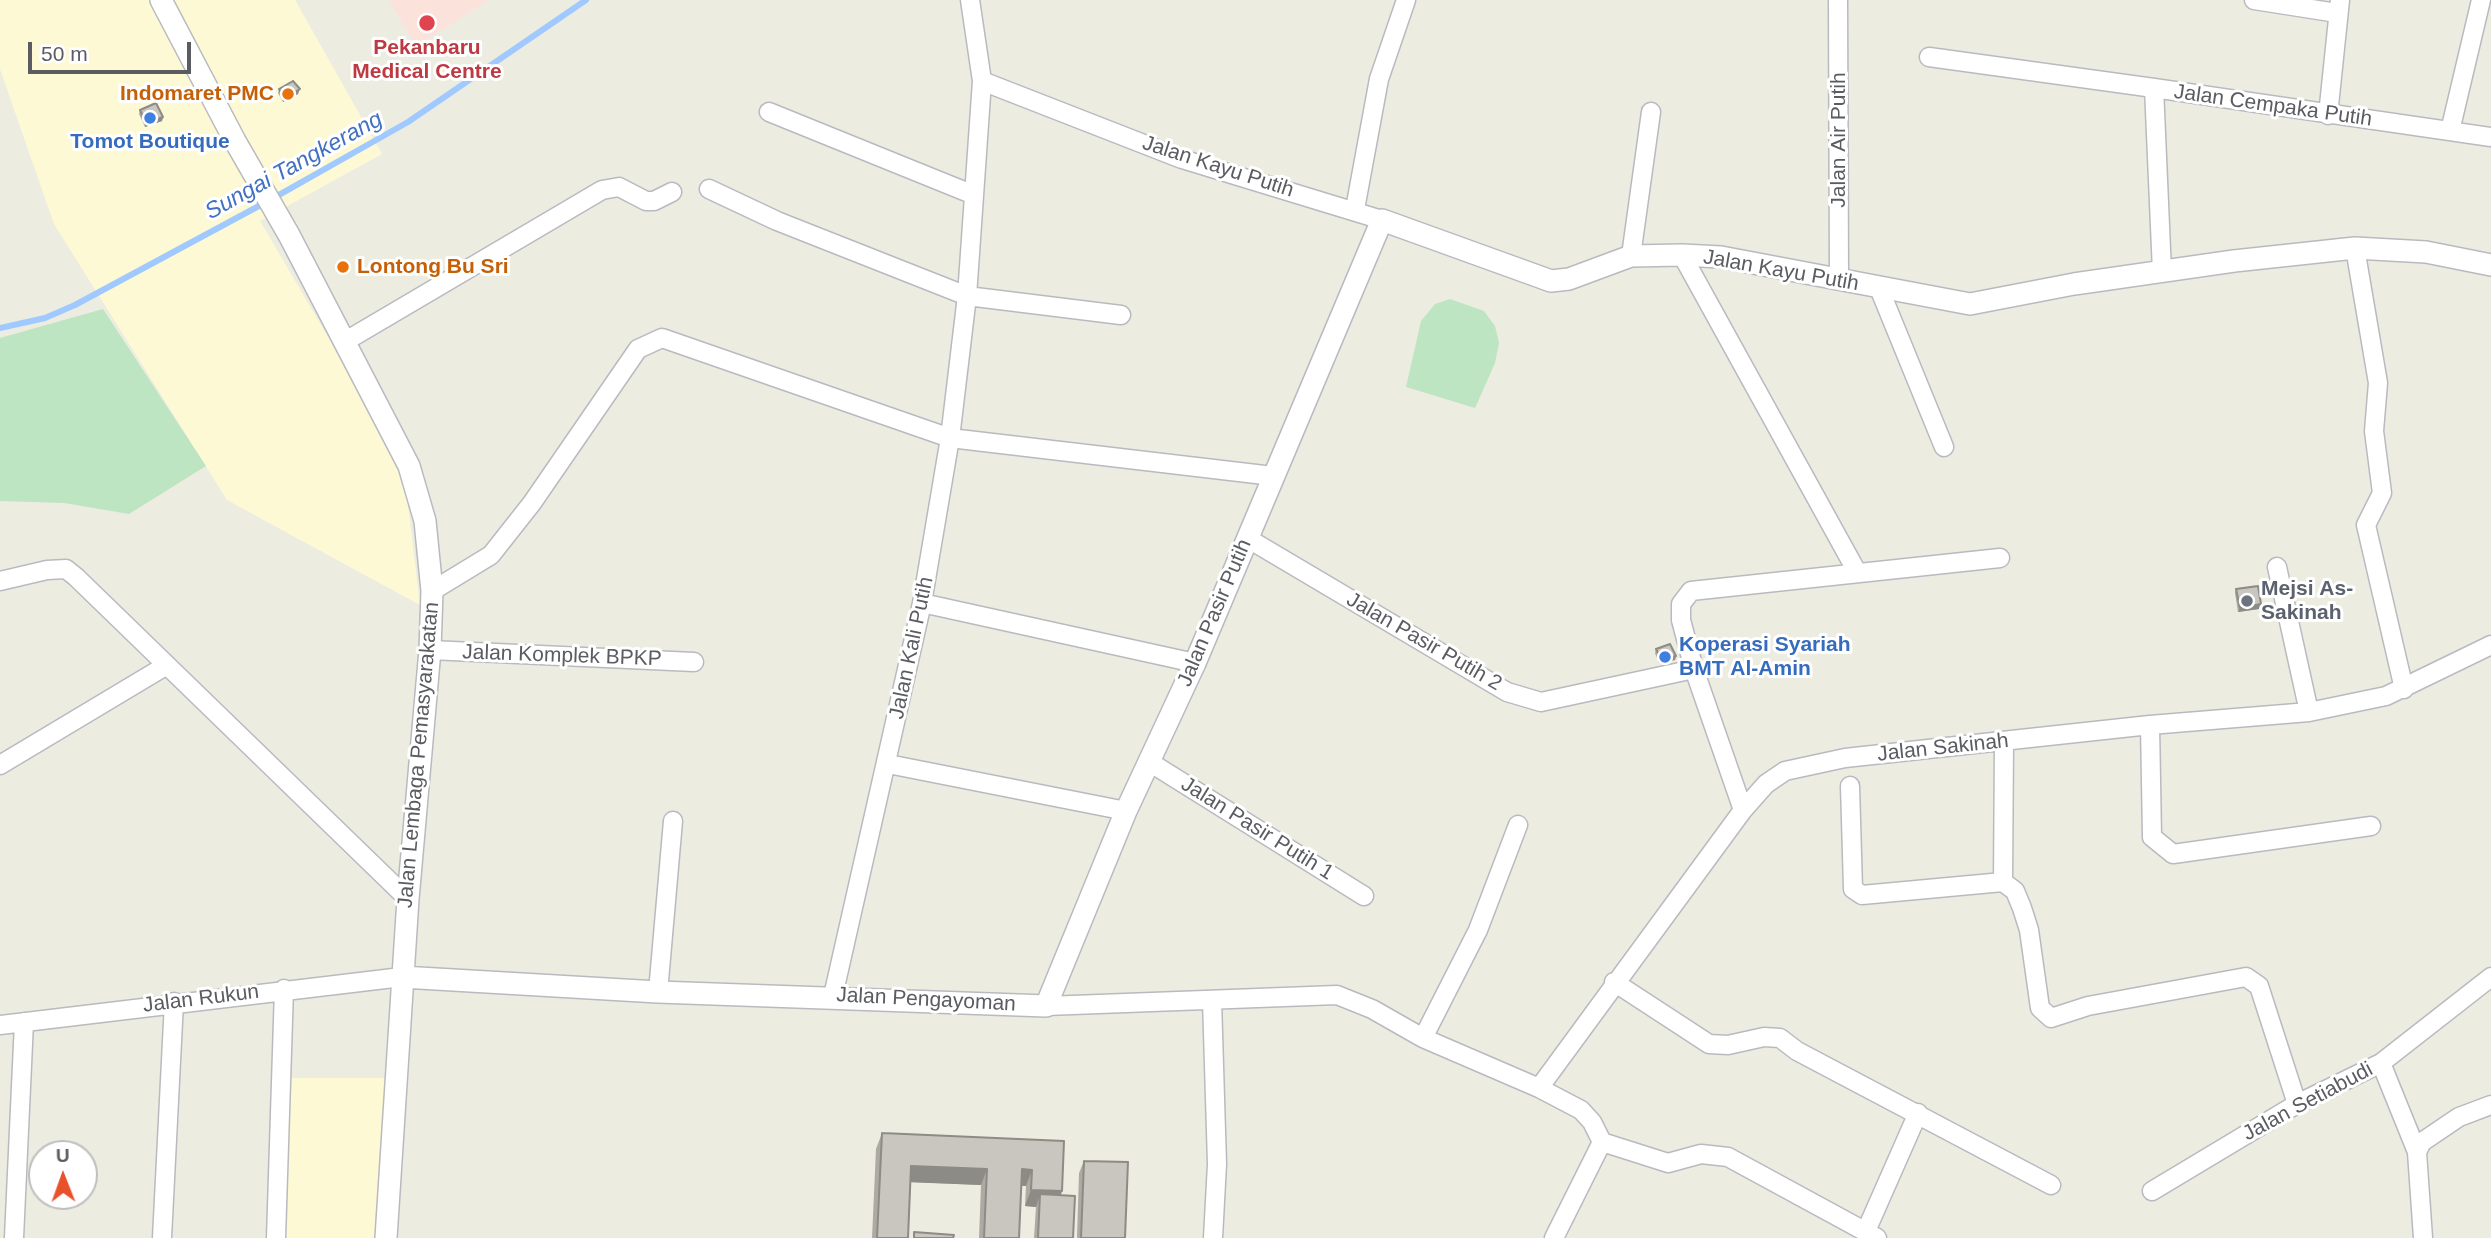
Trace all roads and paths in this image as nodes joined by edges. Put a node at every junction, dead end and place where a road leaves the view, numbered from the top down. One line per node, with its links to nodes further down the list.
1 (161, 0): 30 (street, Jalan Lembaga Pemasyarakatan)
2 (970, 0): 9 (street)
3 (1405, 0): 19 (street)
4 (1838, 0): 26 (street, Jalan Air Putih)
5 (2254, 0): 7 (street)
6 (2481, 0): 14 (street)
7 (2338, 6): 13 (street)
8 (1929, 57): 10 (street)
9 (982, 81): 18 (street); 19 (street, Jalan Kayu Putih)
10 (2154, 88): 13 (street, Jalan Cempaka Putih); 25 (street, Jalan Cempaka Putih)
11 (769, 112): 18 (street)
12 (1651, 112): 23 (street)
13 (2328, 115): 14 (street, Jalan Cempaka Putih)
14 (2450, 131): 15 (street, Jalan Cempaka Putih)
15 (2491, 137)
16 (709, 190): 28 (street)
17 (672, 192): 30 (street)
18 (974, 195): 28 (street)
19 (1355, 209): 20 (street, Jalan Kayu Putih)
20 (1382, 220): 23 (street, Jalan Kayu Putih); 33 (street, Jalan Pasir Putih)
21 (2355, 248): 24 (street, Jalan Kayu Putih); 25 (street, Jalan Kayu Putih); 47 (street)
22 (1682, 255): 23 (street, Jalan Kayu Putih); 26 (street, Jalan Kayu Putih); 37 (street)
23 (1631, 256)
24 (2491, 265)
25 (2162, 272): 27 (street, Jalan Kayu Putih)
26 (1839, 279): 27 (street, Jalan Kayu Putih)
27 (1879, 288): 32 (street)
28 (967, 296): 29 (street); 31 (street, Jalan Kali Putih)
29 (1121, 315)
30 (344, 342): 39 (street, Jalan Lembaga Pemasyarakatan)
31 (950, 438): 33 (street); 39 (street); 40 (street, Jalan Kali Putih)
32 (1944, 447)
33 (1273, 476): 34 (street, Jalan Pasir Putih)
34 (1247, 538): 44 (street, Jalan Pasir Putih); 46 (street, Jalan Pasir Putih 2)
35 (2000, 558): 37 (street)
36 (2277, 567): 48 (street)
37 (1857, 572): 46 (street)
38 (0, 581): 45 (street)
39 (432, 591): 42 (street, Jalan Lembaga Pemasyarakatan)
40 (922, 603): 44 (street); 52 (street, Jalan Kali Putih)
41 (2491, 645): 47 (street, Jalan Sakinah)
42 (430, 650): 43 (street, Jalan Komplek BPKP); 62 (street, Jalan Lembaga Pemasyarakatan)
43 (694, 662)
44 (1195, 663): 51 (street, Jalan Pasir Putih)
45 (167, 665): 53 (street); 62 (street)
46 (1694, 669): 55 (street)
47 (2404, 690): 48 (street, Jalan Sakinah)
48 (2309, 712): 49 (street, Jalan Sakinah)
49 (2150, 725): 50 (street, Jalan Sakinah); 59 (street)
50 (2004, 741): 55 (street, Jalan Sakinah); 60 (street)
51 (1151, 763): 56 (street, Jalan Pasir Putih); 61 (street, Jalan Pasir Putih 1)
52 (888, 764): 56 (street); 68 (street, Jalan Kali Putih)
53 (0, 765)
54 (1850, 786): 60 (street)
55 (1743, 810): 65 (street, Jalan Sakinah)
56 (1126, 811): 71 (street, Jalan Pasir Putih)
57 (673, 821): 67 (street)
58 (1518, 825): 74 (street)
59 (2371, 826)
60 (2003, 882): 77 (street)
61 (1364, 896)
62 (408, 899): 63 (street, Jalan Lembaga Pemasyarakatan)
63 (402, 977): 66 (street, Jalan Rukun); 67 (street, Jalan Pengayoman); 88 (street, Jalan Lembaga Pemasyarakatan)
64 (2491, 977): 75 (street)
65 (1614, 982): 76 (street, Jalan Sakinah); 79 (street)
66 (284, 989): 70 (street, Jalan Rukun); 87 (street)
67 (658, 992): 68 (street, Jalan Pengayoman)
68 (833, 996): 71 (street, Jalan Pengayoman)
69 (1212, 1000): 71 (street, Jalan Pengayoman); 74 (street, Jalan Pengayoman); 89 (street)
70 (174, 1002): 72 (street, Jalan Rukun); 86 (street)
71 (1046, 1006)
72 (24, 1022): 73 (street, Jalan Rukun); 85 (street)
73 (0, 1025)
74 (1423, 1038): 76 (street, Jalan Pengayoman)
75 (2381, 1063): 77 (street, Jalan Setiabudi); 81 (street, Jalan Setiabudi)
76 (1539, 1088): 80 (street, Jalan Pengayoman)
77 (2297, 1104): 83 (street, Jalan Setiabudi)
78 (2491, 1105): 81 (street)
79 (1918, 1113): 82 (street); 84 (street)
80 (1602, 1142): 84 (street); 90 (street)
81 (2417, 1152): 91 (street, Jalan Setiabudi)
82 (2051, 1185)
83 (2152, 1191)
84 (1871, 1235)
85 (14, 1238)
86 (162, 1238)
87 (276, 1238)
88 (386, 1238)
89 (1213, 1238)
90 (1554, 1238)
91 (2423, 1238)

